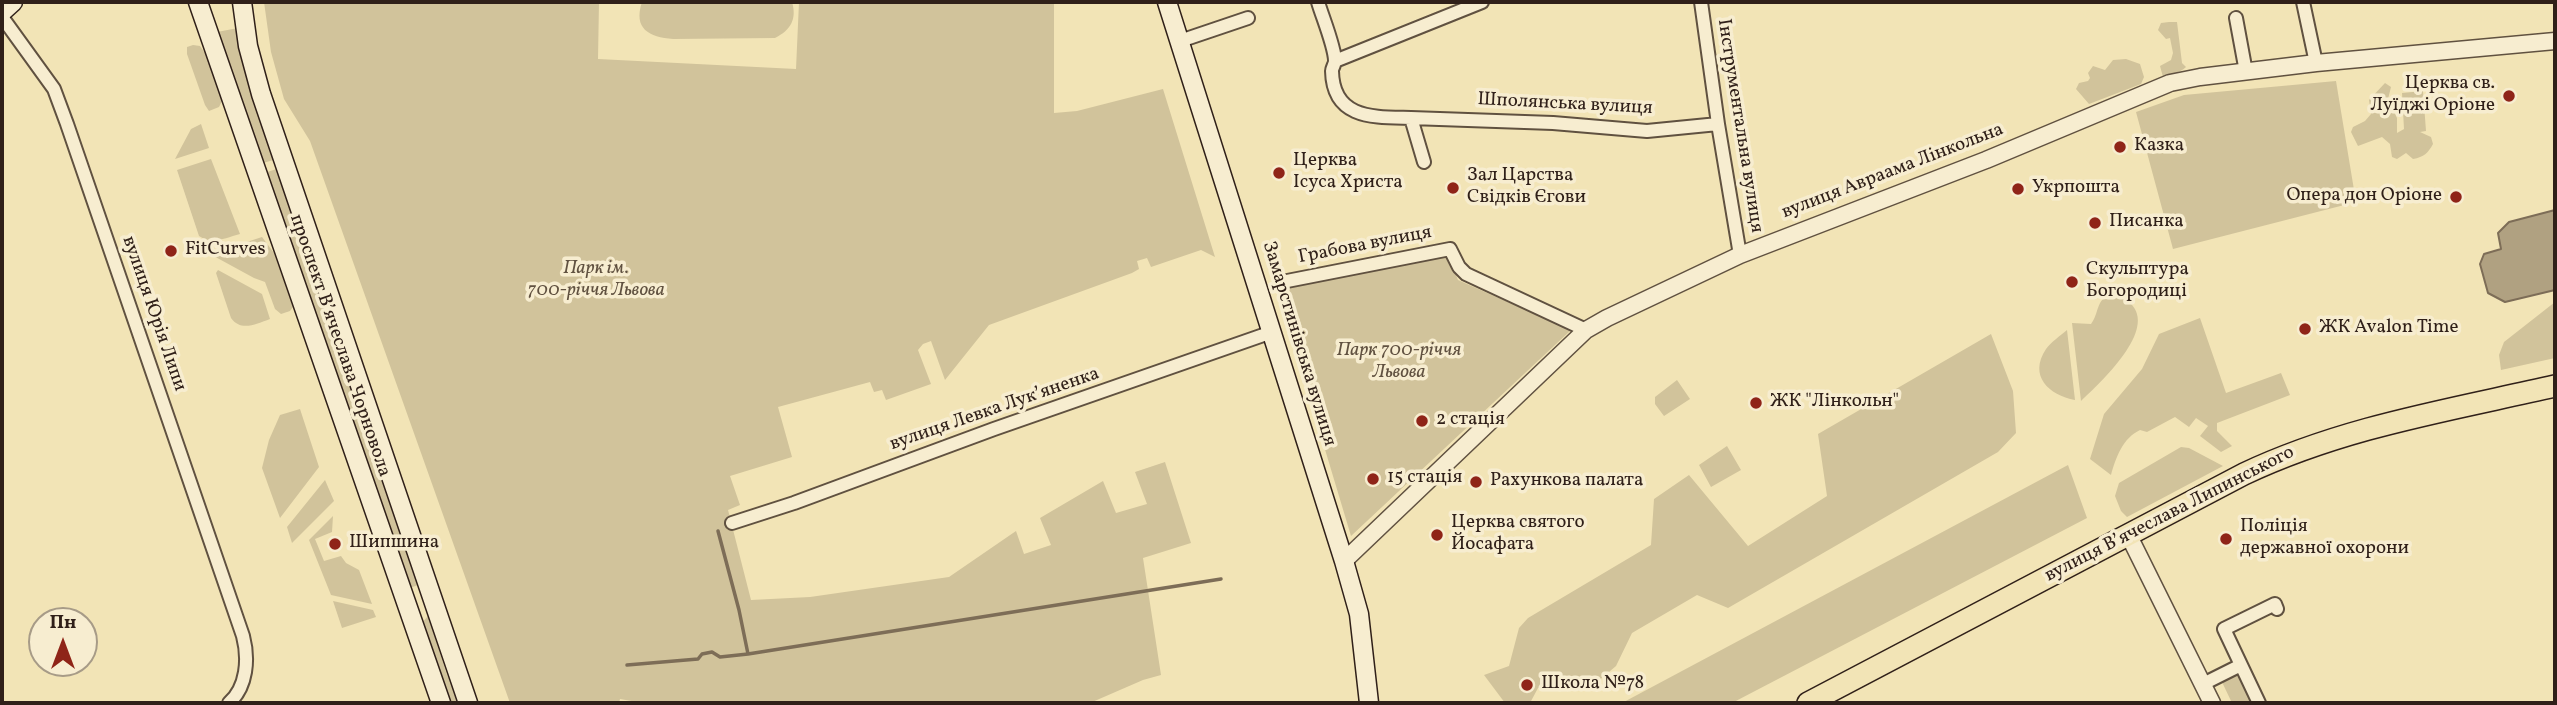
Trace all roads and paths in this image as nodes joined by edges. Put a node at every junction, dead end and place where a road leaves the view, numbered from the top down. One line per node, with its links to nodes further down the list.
1 (13, 2): 9 (main road)
2 (198, 2): 31 (main road, проспект Вʼячеслава Чорновола)
3 (242, 2): 29 (main road, проспект Вʼячеслава Чорновола)
4 (1167, 2): 12 (main road, Замарстинівська вулиця)
5 (1318, 2): 14 (street)
6 (1482, 2): 14 (street)
7 (1701, 2): 18 (street, Інструментальна вулиця)
8 (2303, 2): 15 (street)
9 (2, 14): 35 (street, вулиця Юрія Липи)
10 (1248, 18): 12 (street)
11 (2236, 18): 16 (street)
12 (1180, 41): 23 (main road, Замарстинівська вулиця)
13 (2555, 41): 15 (street, вулиця Авраама Лінкольна)
14 (1335, 61): 17 (street, Шполянська вулиця)
15 (2316, 63): 16 (street, вулиця Авраама Лінкольна)
16 (2246, 72): 20 (street, вулиця Авраама Лінкольна)
17 (1411, 118): 18 (street, Шполянська вулиця); 19 (street)
18 (1718, 124): 20 (street, Інструментальна вулиця)
19 (1424, 162)
20 (1740, 255): 22 (street, вулиця Авраама Лінкольна)
21 (1287, 281): 22 (street, Грабова вулиця)
22 (1586, 330): 27 (street, вулиця Авраама Лінкольна)
23 (1272, 332): 25 (street, вулиця Левка Лукʼяненка); 27 (main road, Замарстинівська вулиця)
24 (2555, 386): 26 (main road, вулиця Вʼячеслава Липинського)
25 (732, 523)
26 (2128, 534): 39 (main road, вулиця Вʼячеслава Липинського); 40 (street)
27 (1344, 561): 38 (main road, Замарстинівська вулиця)
28 (2277, 609): 32 (street)
29 (437, 614): 31 (main road); 37 (main road, проспект Вʼячеслава Чорновола)
30 (2236, 617): 32 (street)
31 (412, 619): 36 (main road, проспект Вʼячеслава Чорновола)
32 (2224, 629): 33 (street)
33 (2241, 665): 34 (street); 41 (street)
34 (2209, 681)
35 (229, 703)
36 (441, 703)
37 (468, 703)
38 (1369, 703)
39 (1808, 703)
40 (2212, 703)
41 (2259, 703)

